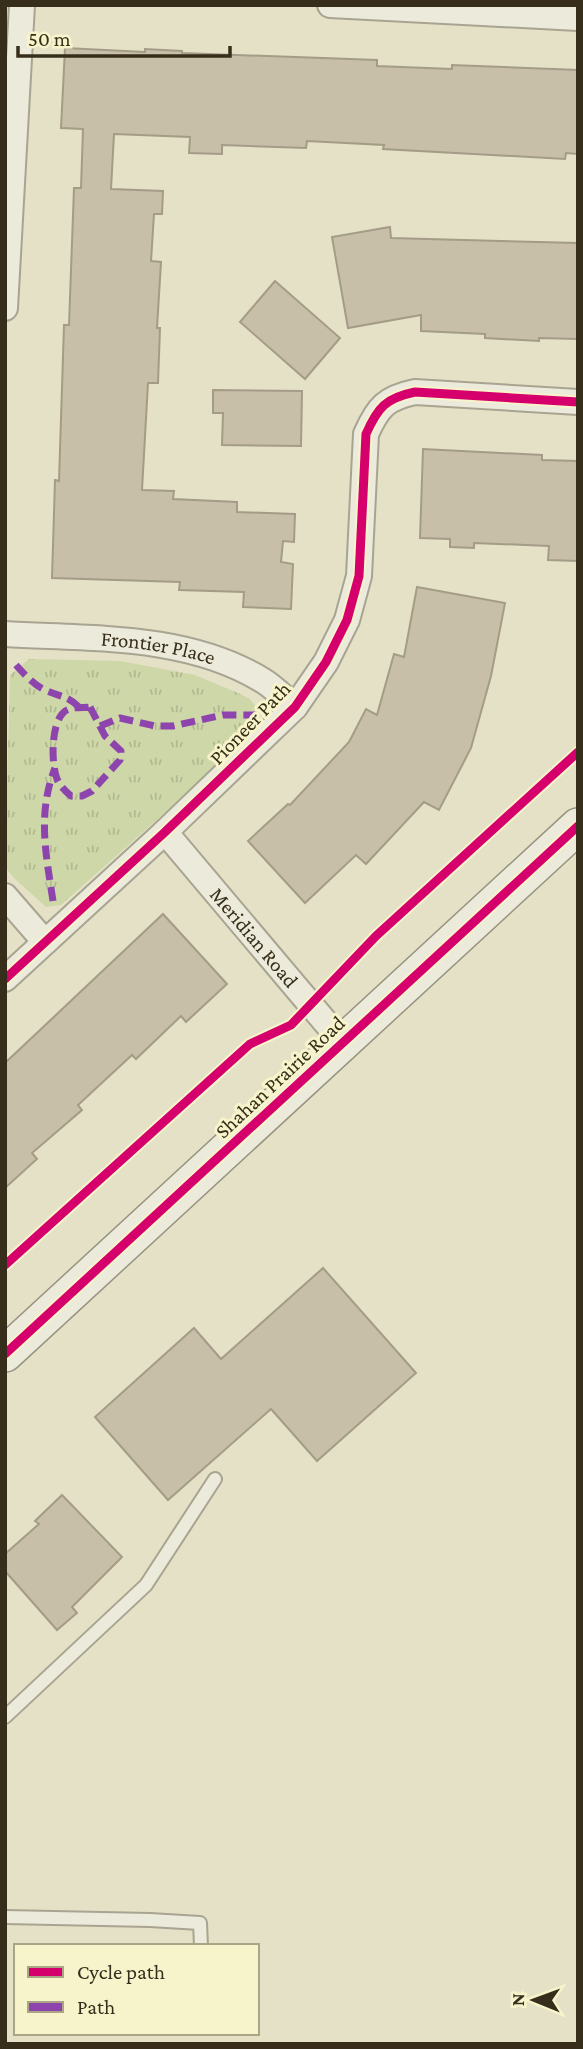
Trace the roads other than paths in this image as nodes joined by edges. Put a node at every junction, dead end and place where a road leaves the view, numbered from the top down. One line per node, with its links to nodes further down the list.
1 (22, 5): 5 (street)
2 (330, 5): 3 (street)
3 (386, 7): 4 (street)
4 (578, 18)
5 (5, 308)
6 (578, 402): 8 (street, Pioneer Path)
7 (5, 634): 8 (street, Frontier Place)
8 (295, 707): 10 (street, Pioneer Path)
9 (578, 826): 14 (street, Shahan Prairie Road)
10 (165, 832): 12 (street, Pioneer Path); 14 (street, Meridian Road)
11 (5, 897): 12 (street)
12 (46, 943): 13 (street, Pioneer Path)
13 (5, 978)
14 (343, 1042): 15 (street, Shahan Prairie Road)
15 (5, 1354)
16 (215, 1479): 17 (lane)
17 (5, 1717)
18 (5, 1917): 19 (lane)
19 (201, 1944)

